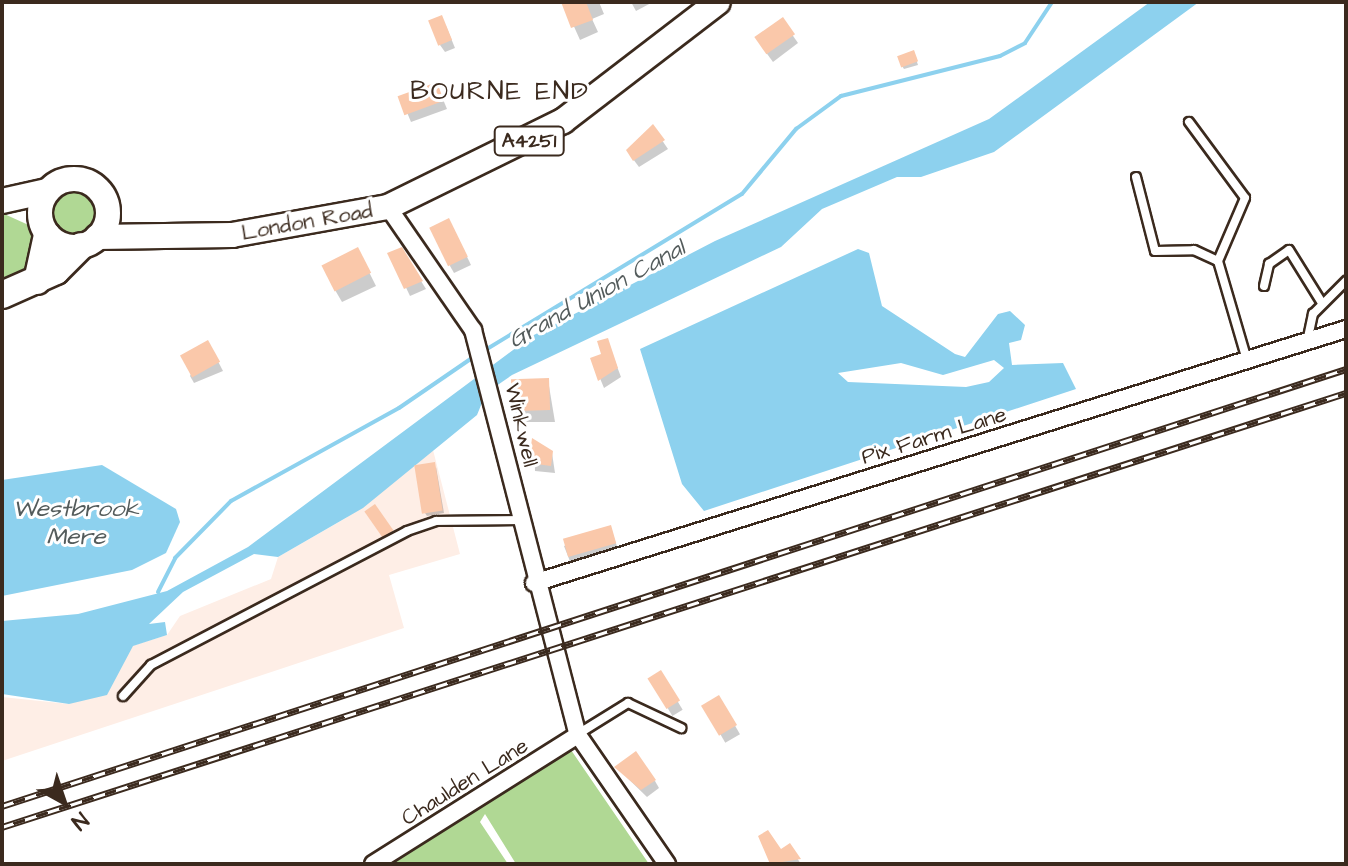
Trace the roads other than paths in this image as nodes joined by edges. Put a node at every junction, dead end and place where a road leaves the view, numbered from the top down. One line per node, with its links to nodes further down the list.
1 (702, 7): 7 (main road, London Road / A4251)
2 (1189, 122): 12 (lane)
3 (1136, 177): 12 (lane)
4 (47, 191): 5 (main road); 6 (main road); 9 (main road)
5 (2, 201)
6 (107, 204): 10 (main road); 11 (main road)
7 (388, 207): 10 (main road, London Road / A4251); 21 (street, Winkwell)
8 (2, 208): 9 (main road)
9 (44, 229): 11 (main road); 13 (highway)
10 (172, 238): 11 (main road, London Road / A4251)
11 (89, 242): 13 (highway)
12 (1218, 261): 20 (lane)
13 (37, 281): 16 (highway)
14 (1346, 281): 17 (lane)
15 (1264, 286): 17 (lane)
16 (2, 295)
17 (1322, 303): 19 (lane)
18 (1346, 329): 19 (street, Pix Farm Lane)
19 (1307, 342): 20 (street, Pix Farm Lane)
20 (1248, 361): 22 (street, Pix Farm Lane)
21 (519, 520): 22 (street, Winkwell); 23 (lane)
22 (534, 583): 25 (street, Winkwell)
23 (123, 696)
24 (681, 728): 25 (lane)
25 (578, 735): 26 (street, Chaulden Lane); 27 (street, Winkwell)
26 (373, 864)
27 (667, 864)

